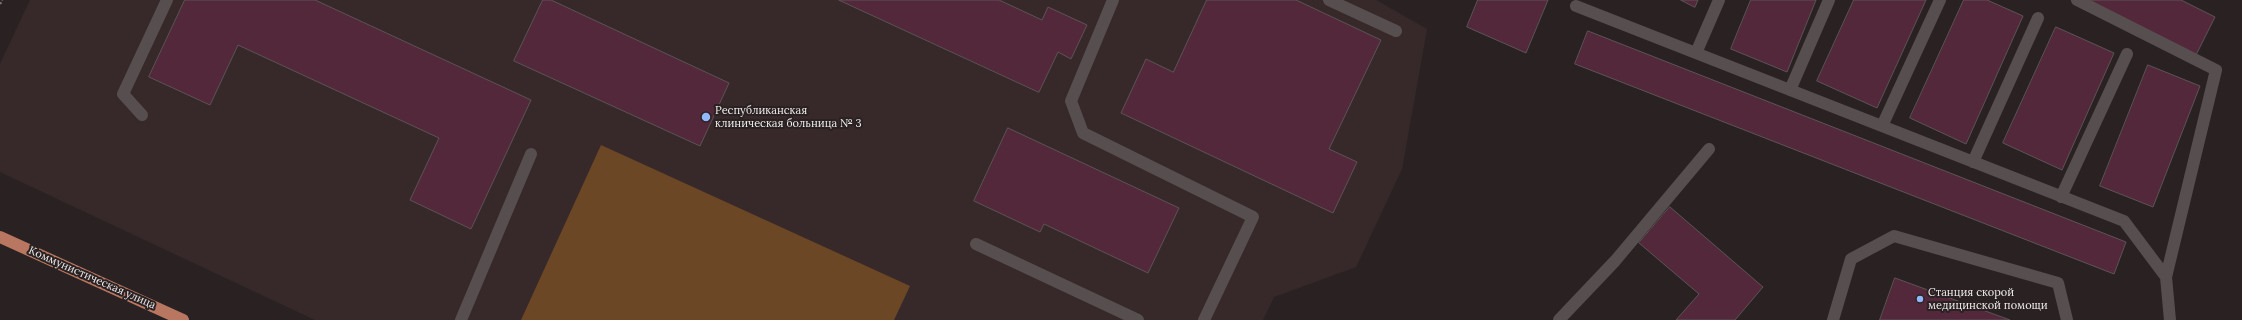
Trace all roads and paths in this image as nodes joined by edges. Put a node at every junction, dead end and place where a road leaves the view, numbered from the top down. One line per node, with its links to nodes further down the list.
1 (2, 0): 9 (path)
2 (167, 0): 16 (street)
3 (1329, 0): 12 (street)
4 (1719, 0): 13 (street)
5 (1829, 0): 15 (street)
6 (1940, 0): 17 (street)
7 (2077, 0): 24 (street)
8 (1109, 1): 28 (street)
9 (0, 4)
10 (1576, 6): 13 (street)
11 (2038, 18): 20 (street)
12 (1396, 32)
13 (1696, 53): 15 (street)
14 (2127, 54): 21 (street)
15 (1790, 90): 17 (street)
16 (142, 115)
17 (1882, 126): 20 (street)
18 (1709, 149): 29 (street)
19 (531, 154): 26 (street)
20 (1973, 162): 21 (street)
21 (2061, 197): 24 (street)
22 (0, 236): 25 (main road, Коммунистическая улица)
23 (976, 244): 27 (street)
24 (2166, 277): 32 (street)
25 (183, 320)
26 (461, 320)
27 (1138, 320)
28 (1204, 320)
29 (1559, 320)
30 (1833, 320): 31 (street)
31 (2067, 320)
32 (2170, 320)

